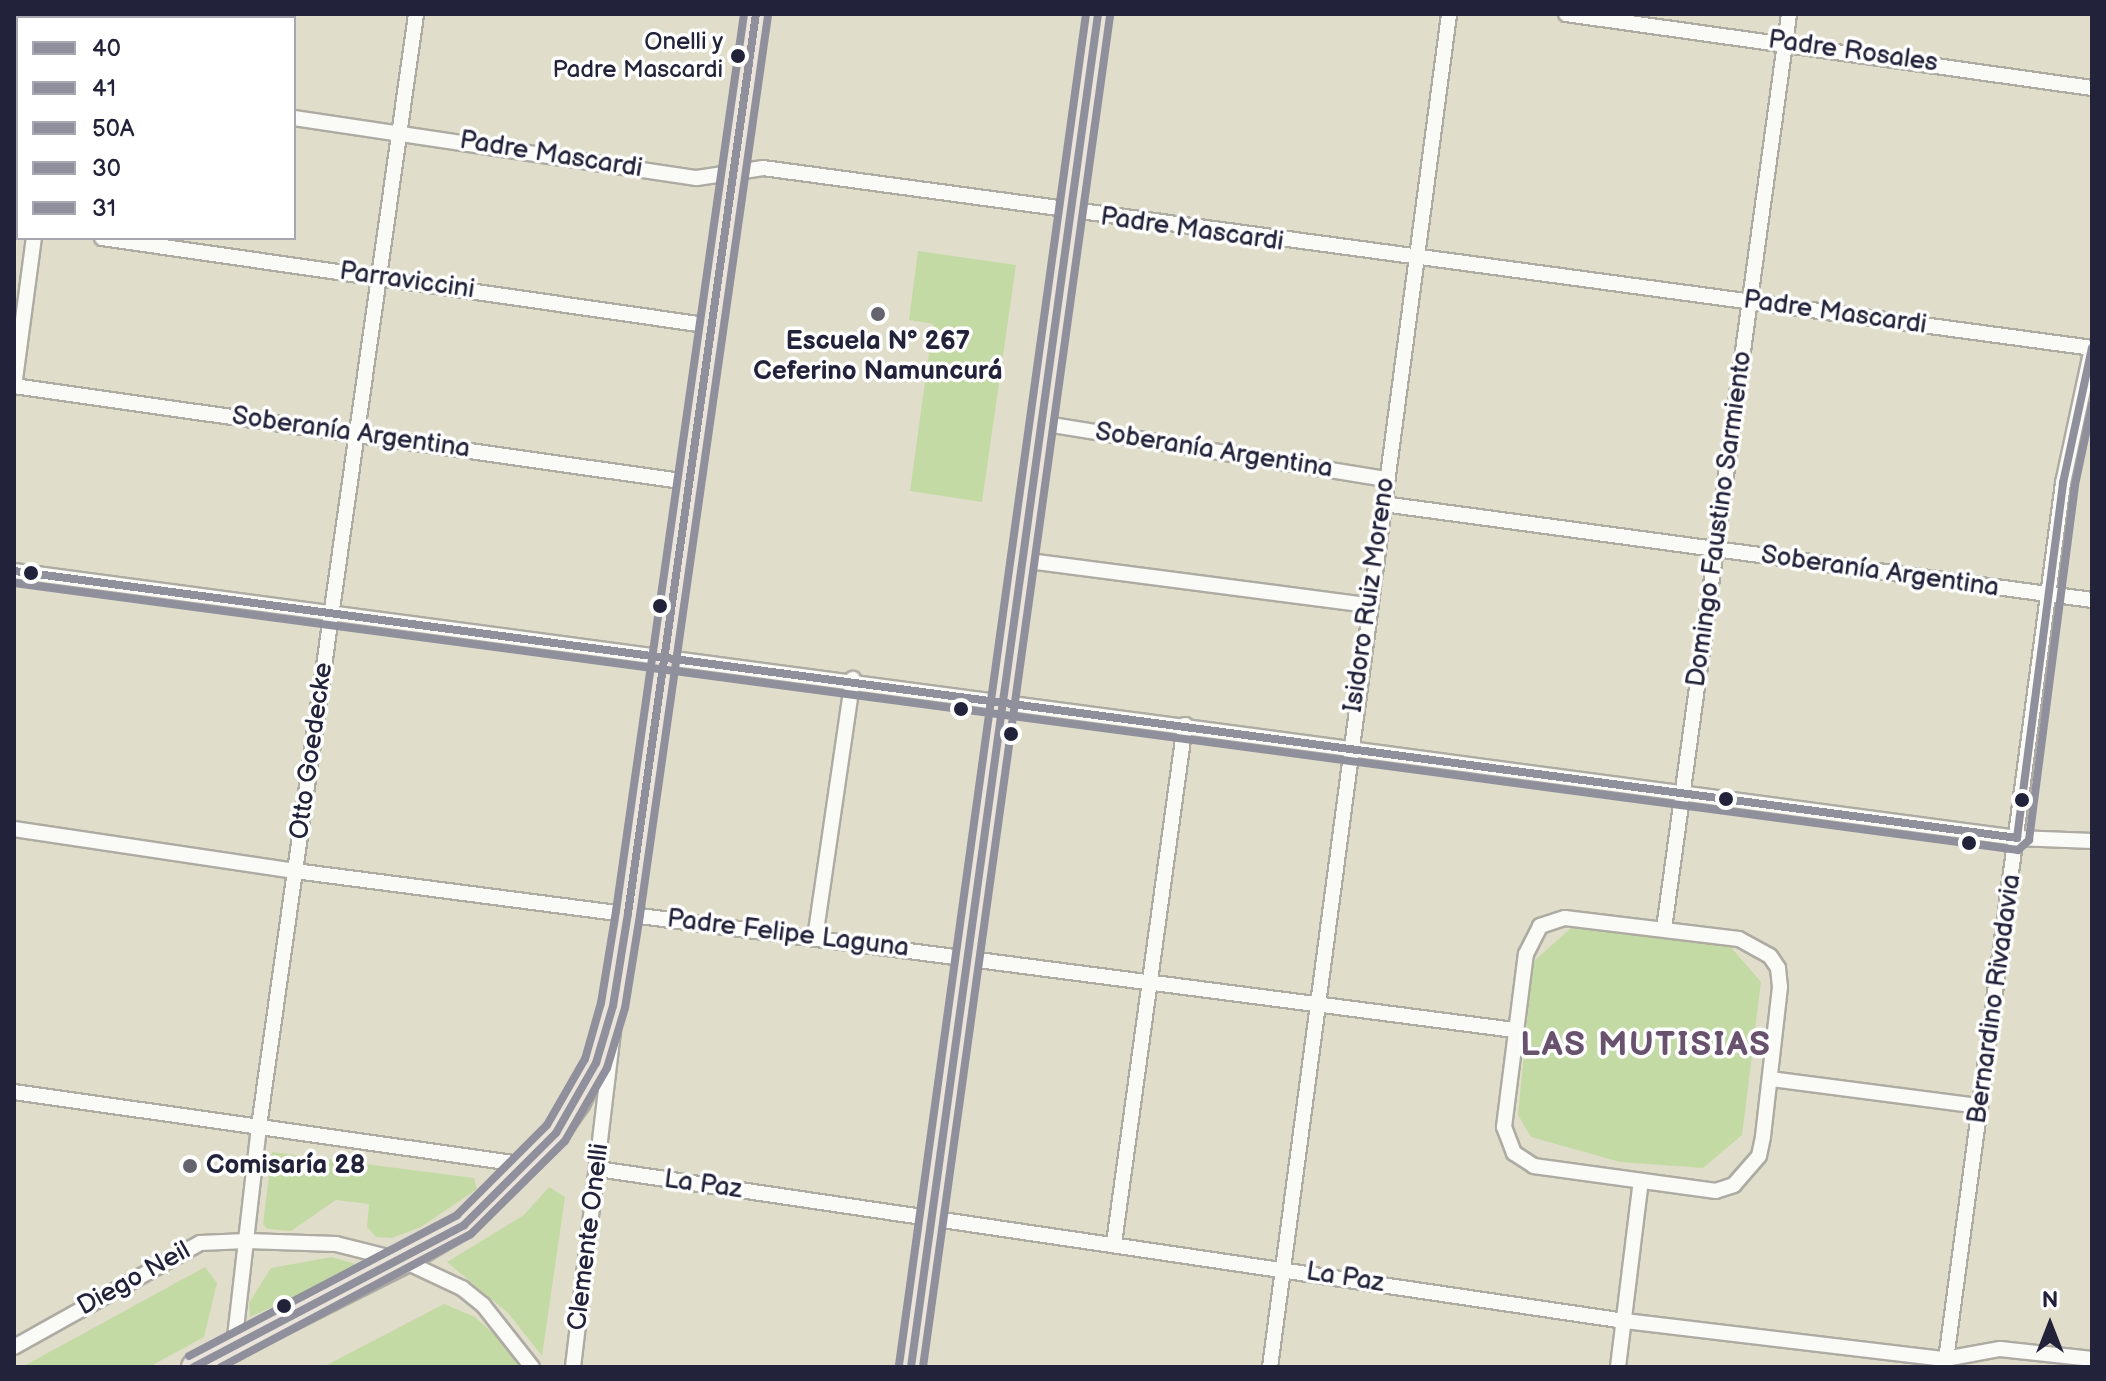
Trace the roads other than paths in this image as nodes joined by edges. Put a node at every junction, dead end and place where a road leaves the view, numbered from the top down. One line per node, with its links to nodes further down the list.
1 (416, 14): 10 (street, Otto Goedecke)
2 (756, 14): 11 (main road, Clemente Onelli)
3 (1098, 14): 12 (main road)
4 (1449, 14): 15 (street, Isidoro Ruiz Moreno)
5 (1566, 14): 7 (street, Padre Rosales)
6 (1789, 14): 7 (street, Domingo Faustino Sarmiento)
7 (1785, 42): 8 (street, Padre Rosales); 17 (street, Domingo Faustino Sarmiento)
8 (2092, 88)
9 (296, 118): 10 (street, Padre Mascardi)
10 (400, 133): 11 (street, Padre Mascardi); 16 (street, Otto Goedecke)
11 (733, 173): 12 (street, Padre Mascardi); 18 (main road, Clemente Onelli)
12 (1068, 213): 15 (street, Padre Mascardi); 22 (main road)
13 (34, 240): 19 (street)
14 (117, 240): 16 (street, Parraviccini)
15 (1419, 260): 17 (street, Padre Mascardi); 24 (street, Isidoro Ruiz Moreno)
16 (378, 276): 18 (street, Parraviccini); 23 (street, Otto Goedecke)
17 (1750, 301): 20 (street, Padre Mascardi); 27 (street, Domingo Faustino Sarmiento)
18 (712, 326): 25 (main road, Clemente Onelli)
19 (17, 330): 21 (street)
20 (2092, 348): 30 (street, Bernardino Rivadavia)
21 (14, 386): 23 (street, Soberanía Argentina)
22 (1040, 423): 24 (street, Soberanía Argentina); 28 (main road)
23 (356, 434): 25 (street, Soberanía Argentina); 33 (street, Otto Goedecke)
24 (1387, 479): 26 (street, Isidoro Ruiz Moreno)
25 (688, 482): 34 (main road, Clemente Onelli)
26 (1383, 504): 27 (street, Soberanía Argentina); 32 (street, Isidoro Ruiz Moreno)
27 (1715, 550): 30 (street, Soberanía Argentina); 39 (street, Domingo Faustino Sarmiento)
28 (1021, 560): 32 (street); 36 (main road)
29 (14, 571): 33 (street)
30 (2051, 594): 31 (street, Soberanía Argentina); 41 (street, Bernardino Rivadavia)
31 (2092, 600)
32 (1368, 605): 38 (street, Isidoro Ruiz Moreno)
33 (331, 612): 34 (street); 43 (street, Otto Goedecke)
34 (665, 655): 35 (street); 44 (main road, Clemente Onelli)
35 (853, 679): 36 (street); 46 (street)
36 (1002, 701): 37 (street); 47 (main road)
37 (1185, 725): 38 (street); 48 (street)
38 (1348, 748): 39 (street); 50 (street, Isidoro Ruiz Moreno)
39 (1683, 792): 41 (street); 45 (street, Domingo Faustino Sarmiento)
40 (14, 829): 43 (street, Padre Felipe Laguna)
41 (2017, 838): 42 (street); 54 (street, Bernardino Rivadavia)
42 (2092, 841)
43 (295, 871): 44 (street, Padre Felipe Laguna); 55 (street, Otto Goedecke)
44 (628, 913): 46 (street, Padre Felipe Laguna); 49 (main road, Clemente Onelli)
45 (1664, 929): 51 (street); 52 (street)
46 (815, 938): 47 (street, Padre Felipe Laguna)
47 (967, 957): 48 (street, Padre Felipe Laguna); 59 (main road)
48 (1148, 982): 50 (street, Padre Felipe Laguna); 61 (street)
49 (613, 1006): 56 (main road); 57 (street, Clemente Onelli)
50 (1316, 1008): 51 (street, Padre Felipe Laguna); 63 (street, Isidoro Ruiz Moreno)
51 (1515, 1030): 58 (street)
52 (1771, 1079): 54 (street); 58 (street)
53 (14, 1092): 55 (street)
54 (1980, 1106): 68 (street, Bernardino Rivadavia)
55 (259, 1126): 56 (street); 60 (street, Otto Goedecke)
56 (527, 1165): 62 (main road)
57 (598, 1169): 59 (street, La Paz); 71 (street, Clemente Onelli)
58 (1641, 1181): 64 (street)
59 (931, 1218): 61 (street, La Paz); 72 (main road)
60 (247, 1241): 62 (street, Diego Neil); 65 (street, Otto Goedecke); 66 (street, Diego Neil)
61 (1114, 1243): 63 (street, La Paz)
62 (404, 1261): 65 (main road); 70 (street, Diego Neil)
63 (1285, 1269): 64 (street, La Paz); 73 (street, Isidoro Ruiz Moreno)
64 (1625, 1321): 68 (street, La Paz); 74 (street)
65 (234, 1346): 69 (main road)
66 (14, 1347)
67 (2092, 1359): 68 (street, La Paz)
68 (1945, 1363)
69 (194, 1367)
70 (532, 1367)
71 (573, 1367)
72 (911, 1367)
73 (1270, 1367)
74 (1618, 1367)

